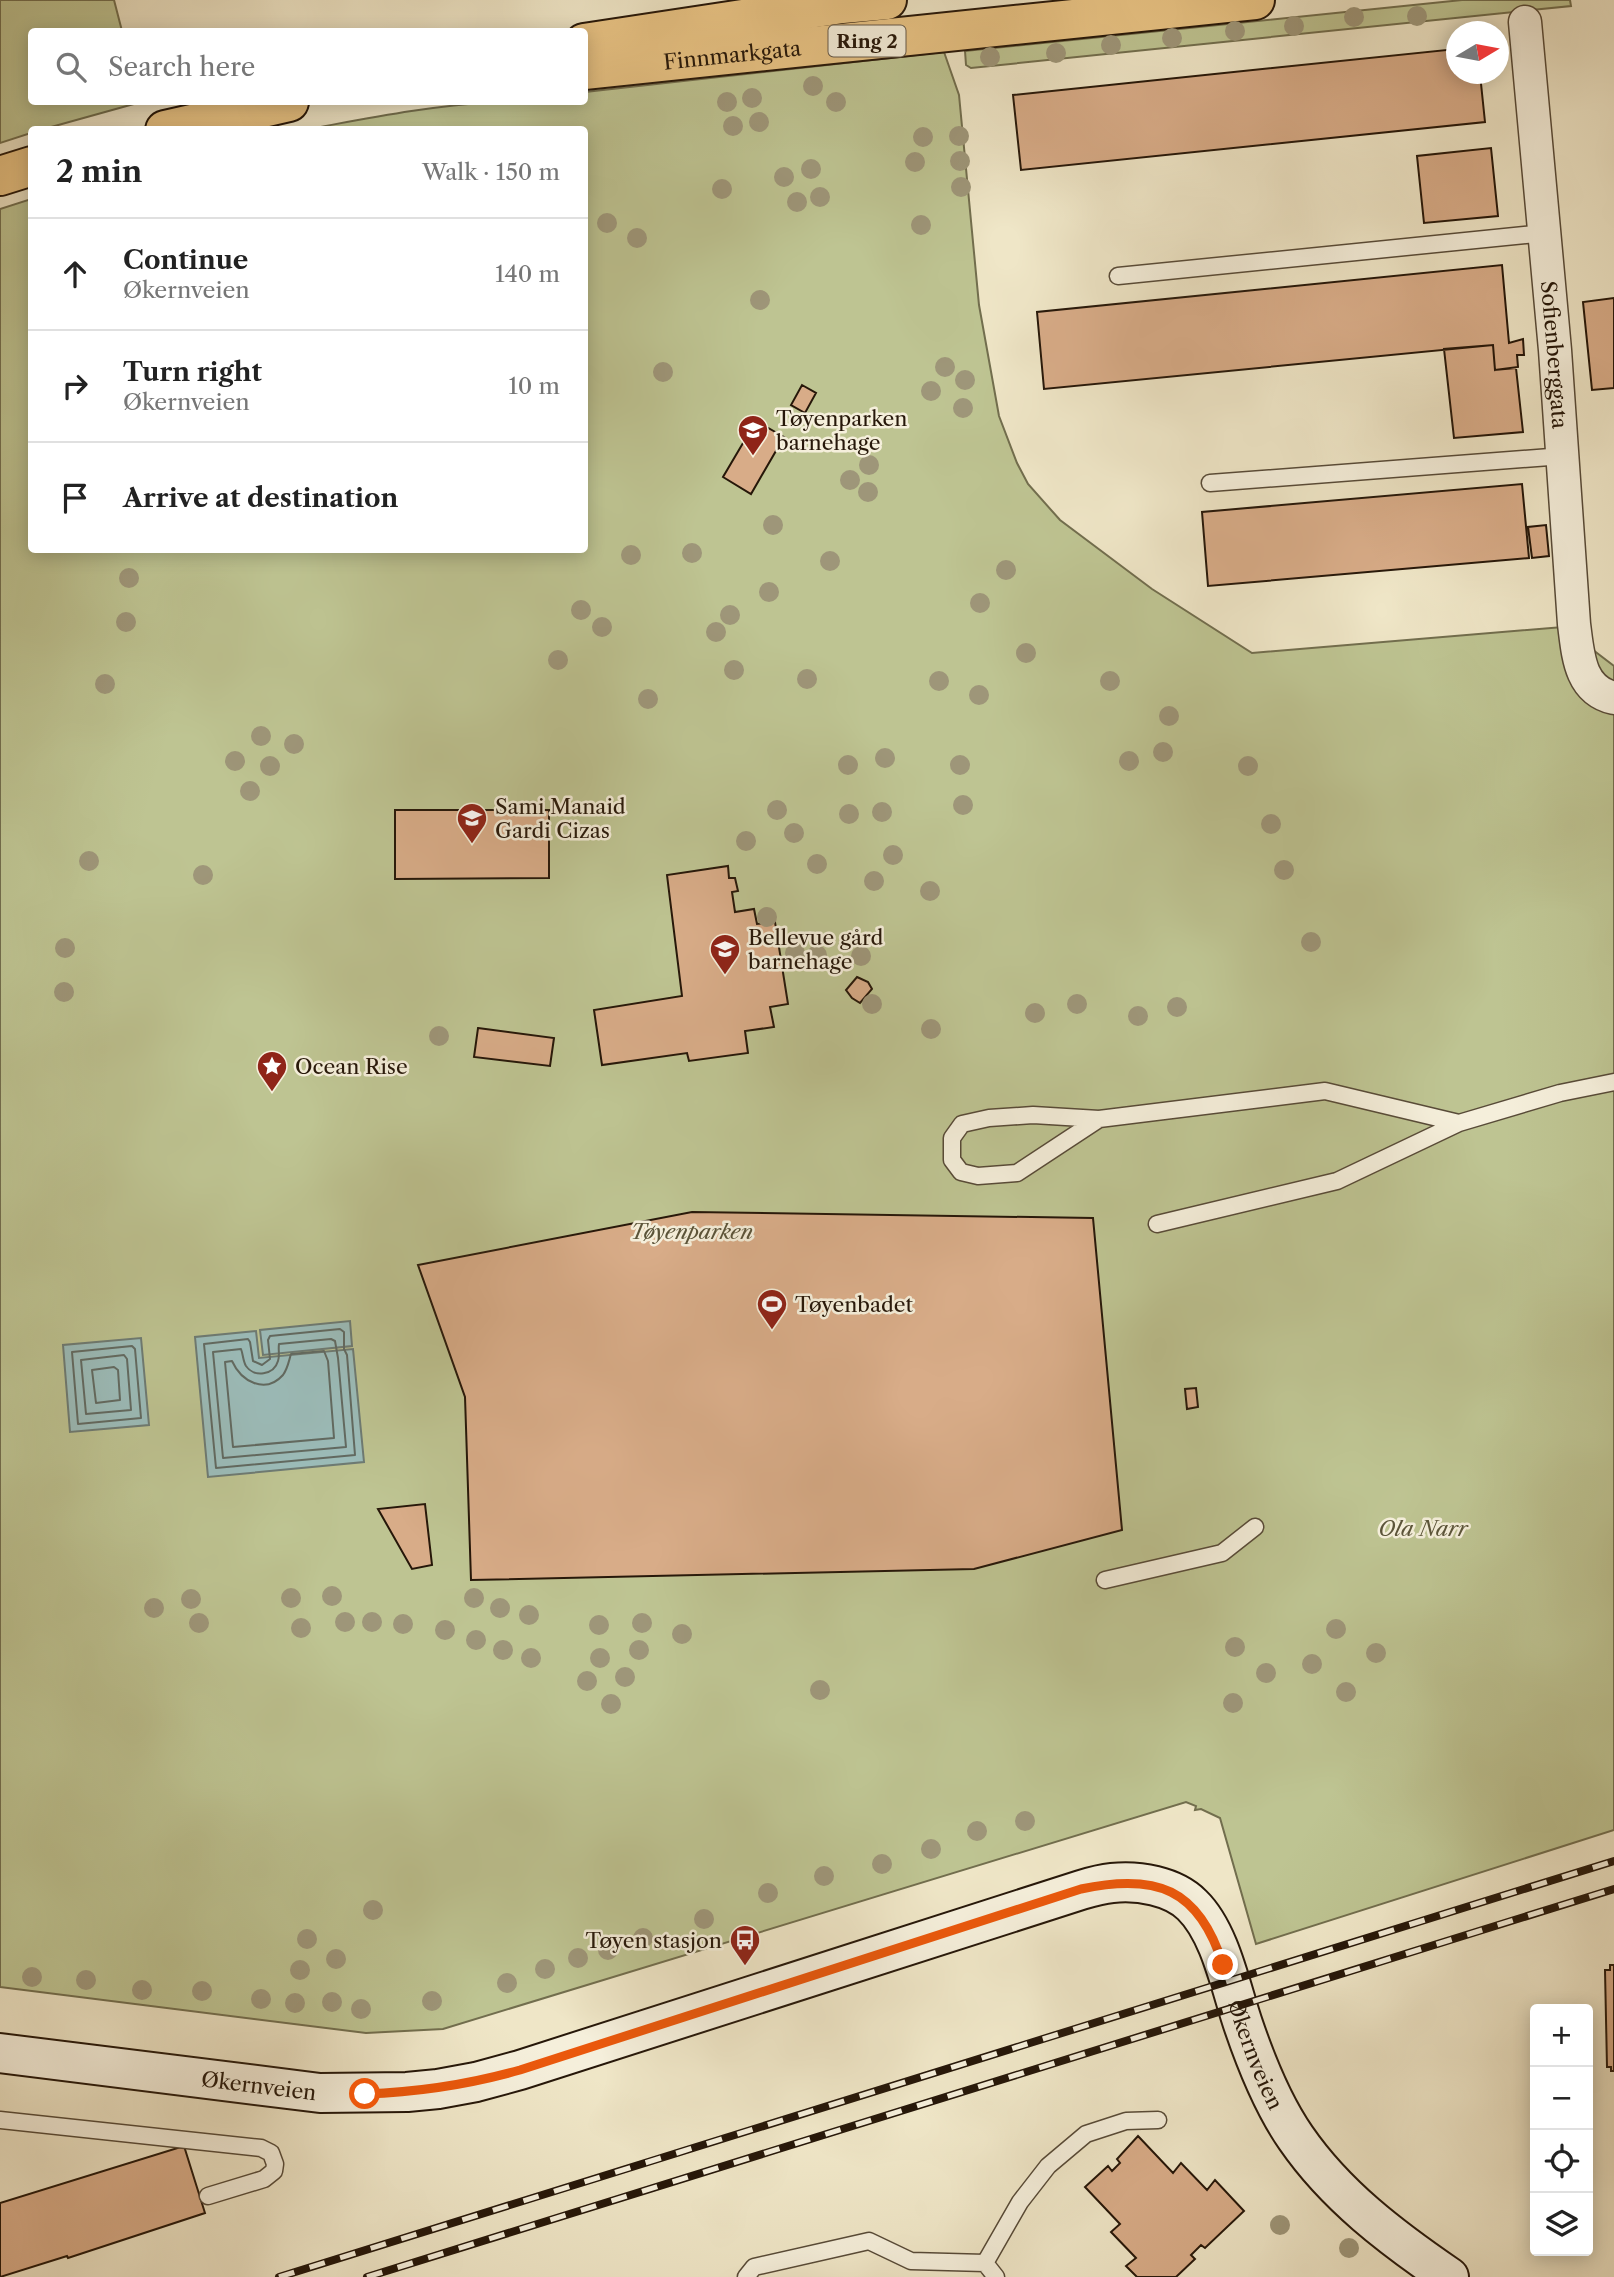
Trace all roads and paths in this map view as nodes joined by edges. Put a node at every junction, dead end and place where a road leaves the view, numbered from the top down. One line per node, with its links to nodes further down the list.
1 (887, 0): 4 (main road, Finnmarkgata / Ring 2)
2 (1255, 0): 5 (main road, Finnmarkgata / Ring 2)
3 (1525, 22): 10 (street, Sofienberggata)
4 (588, 42)
5 (588, 70)
6 (276, 105): 7 (main road)
7 (183, 126)
8 (28, 167): 9 (main road)
9 (0, 176)
10 (1545, 233): 11 (lane); 12 (street, Sofienberggata)
11 (1118, 276)
12 (1563, 456): 13 (lane); 14 (street, Sofienberggata)
13 (1210, 483)
14 (1601, 691)
15 (1614, 1082): 17 (lane)
16 (1099, 1119): 16 (lane); 17 (lane)
17 (1459, 1123): 18 (lane)
18 (1157, 1224)
19 (1255, 1527): 20 (lane)
20 (1105, 1580)
21 (0, 2053): 28 (main road, Økernveien)
22 (0, 2120): 24 (lane)
23 (1158, 2120): 25 (lane)
24 (208, 2196)
25 (985, 2263): 26 (lane); 27 (lane)
26 (746, 2277)
27 (996, 2277)
28 (1449, 2277)

